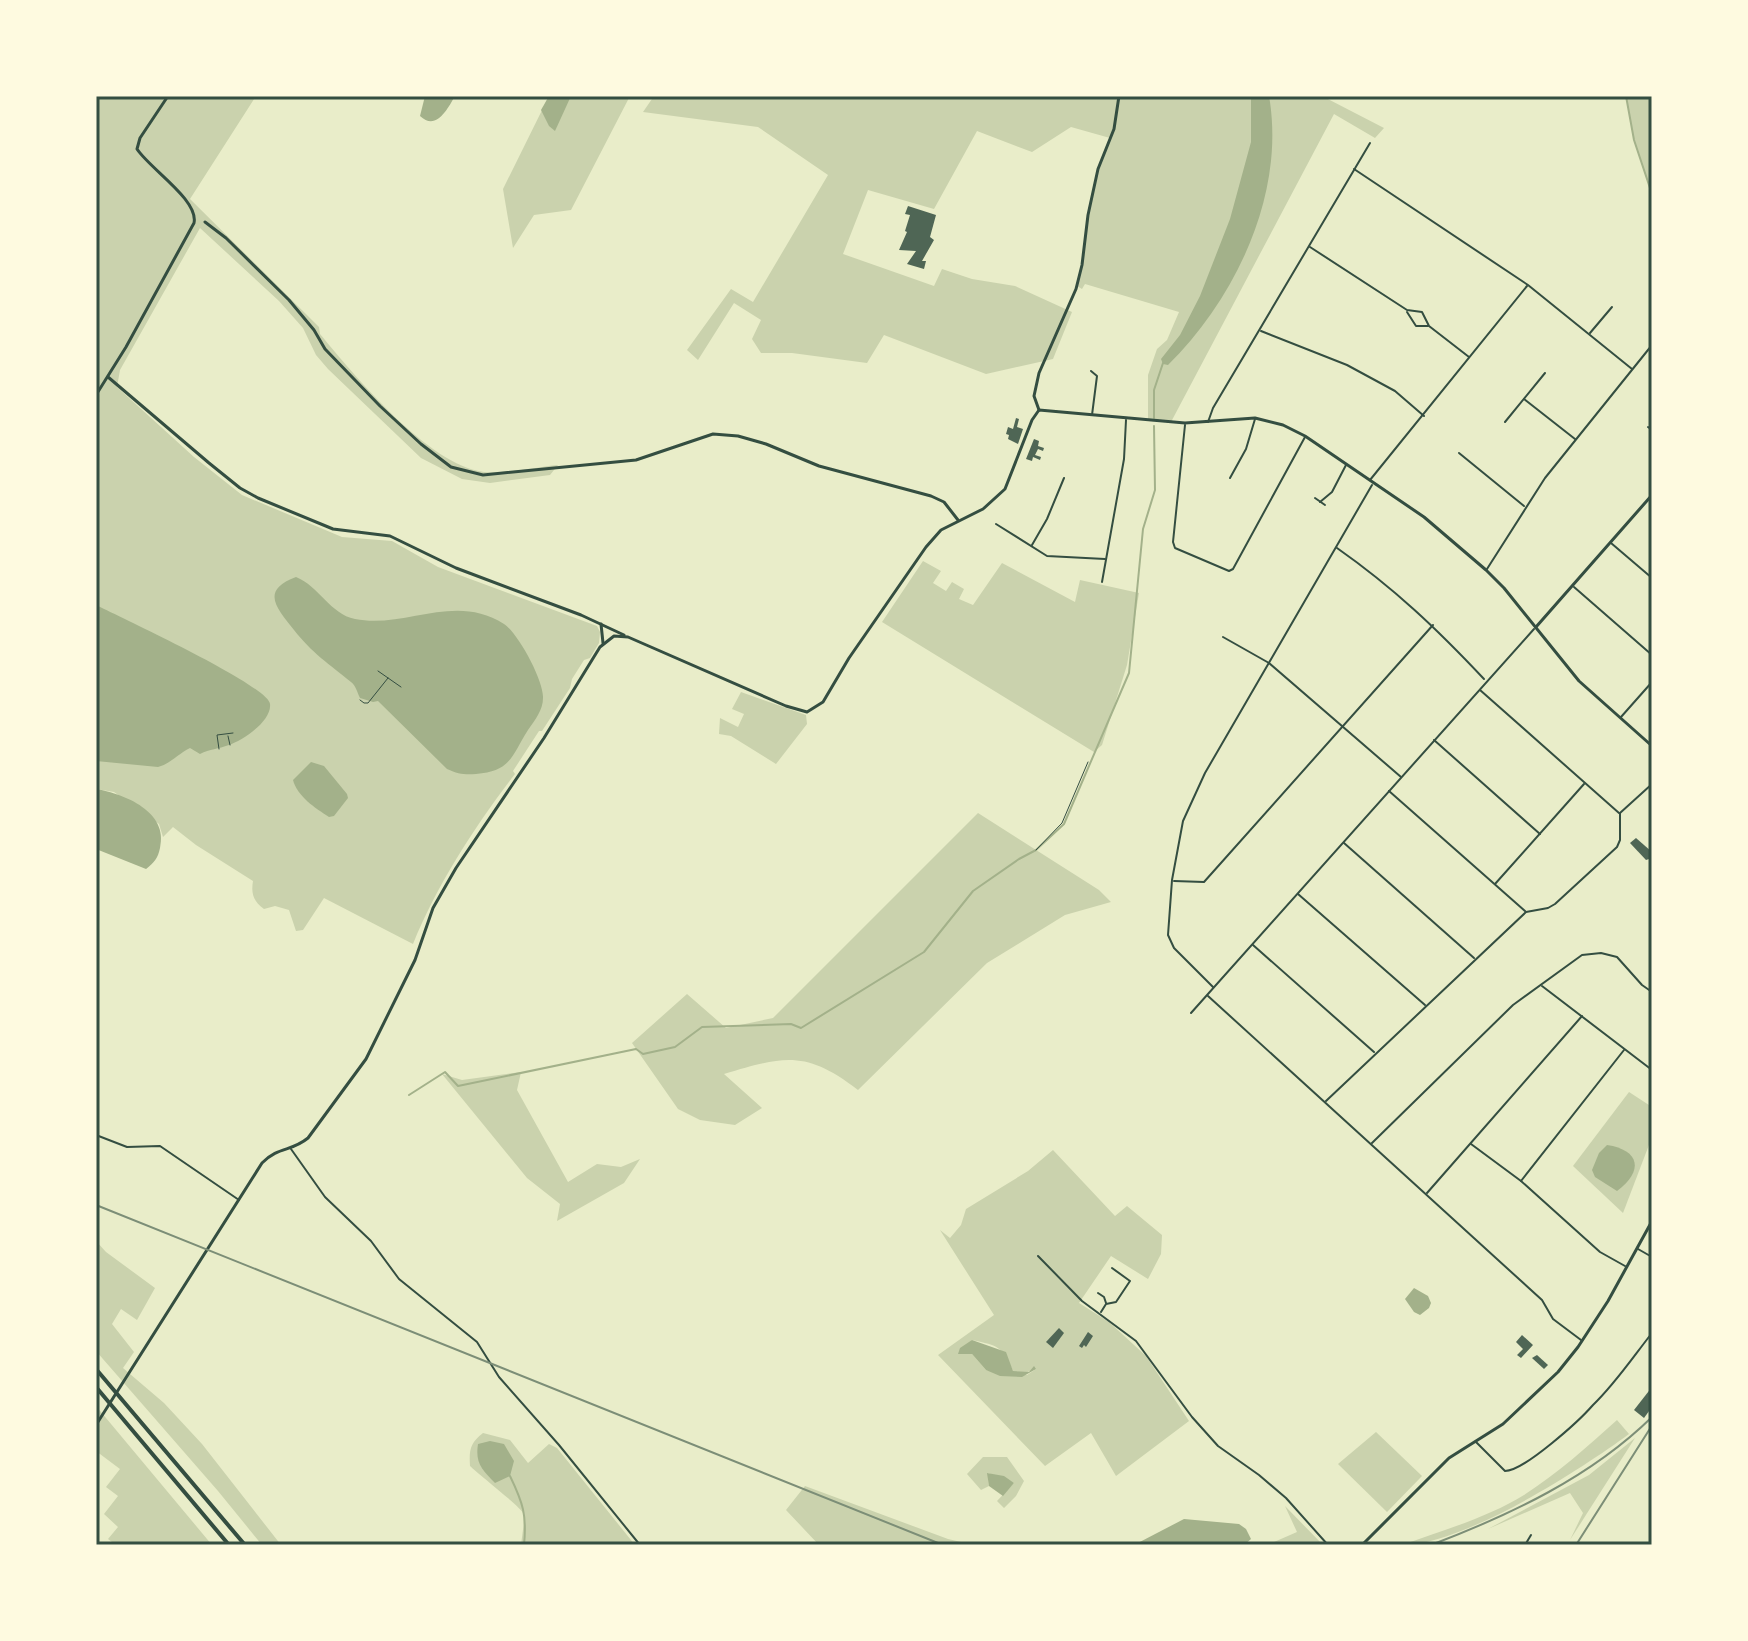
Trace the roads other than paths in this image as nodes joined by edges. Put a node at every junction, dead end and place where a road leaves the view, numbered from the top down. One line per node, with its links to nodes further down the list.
1 (168, 96): 20 (main road)
2 (1119, 96): 23 (main road)
3 (1370, 143): 4 (street)
4 (1354, 169): 6 (street); 7 (street)
5 (205, 222): 47 (main road)
6 (1309, 246): 9 (street); 11 (street)
7 (1528, 285): 12 (street); 15 (street)
8 (1612, 307): 12 (street)
9 (1407, 310): 10 (street); 10 (street)
10 (1429, 326): 15 (street)
11 (1260, 331): 25 (street); 28 (street)
12 (1590, 334): 17 (street)
13 (1652, 345): 14 (street)
14 (1645, 354): 16 (street); 17 (street)
15 (1470, 357): 25 (street)
16 (1649, 357)
17 (1632, 369): 34 (street)
18 (1091, 371): 24 (street)
19 (1545, 373): 22 (street)
20 (108, 377): 21 (main road); 57 (main road)
21 (96, 395)
22 (1524, 399): 29 (street); 34 (street)
23 (1039, 410): 24 (main road); 47 (main road)
24 (1092, 416): 27 (main road)
25 (1424, 416): 39 (street)
26 (1255, 418): 28 (main road); 33 (main road); 38 (street)
27 (1126, 419): 30 (main road); 52 (street)
28 (1207, 422): 30 (main road)
29 (1505, 422)
30 (1185, 423): 33 (street)
31 (1648, 427): 32 (street)
32 (1652, 430)
33 (1305, 436): 36 (main road)
34 (1576, 440): 46 (street)
35 (1459, 453): 46 (street)
36 (1347, 464): 39 (main road); 42 (street)
37 (1064, 478): 50 (street)
38 (1230, 478)
39 (1372, 481): 51 (street); 53 (main road)
40 (1652, 495): 43 (main road)
41 (1315, 498): 42 (street)
42 (1320, 502): 44 (street)
43 (1646, 502): 45 (street); 49 (main road)
44 (1325, 505)
45 (1652, 506)
46 (1525, 507): 53 (street)
47 (958, 520): 60 (main road)
48 (996, 524): 50 (street)
49 (1611, 543): 54 (street); 56 (main road)
50 (1032, 546): 52 (street)
51 (1336, 548): 58 (street); 64 (street)
52 (1106, 559): 55 (street)
53 (1486, 570): 59 (main road)
54 (1652, 578)
55 (1102, 582)
56 (1573, 586): 59 (main road); 63 (street)
57 (601, 623): 60 (main road); 62 (main road)
58 (1433, 625): 65 (street); 69 (street)
59 (1536, 627): 65 (street); 68 (main road)
60 (628, 637): 62 (main road)
61 (1223, 637): 64 (street)
62 (603, 643): 99 (main road)
63 (1652, 655)
64 (1269, 663): 69 (street); 79 (street)
65 (1485, 681): 67 (street)
66 (1652, 682): 68 (street)
67 (1479, 689): 70 (street); 73 (street)
68 (1621, 717): 71 (main road)
69 (1343, 728): 72 (street); 79 (street)
70 (1434, 740): 72 (street); 77 (street)
71 (1652, 746)
72 (1401, 777): 75 (street)
73 (1585, 784): 76 (street); 77 (street)
74 (1652, 784): 76 (street)
75 (1389, 791): 78 (street); 80 (street)
76 (1620, 813): 82 (street)
77 (1540, 834): 80 (street)
78 (1343, 842): 81 (street); 84 (street)
79 (1172, 880): 86 (street)
80 (1495, 885): 82 (street)
81 (1297, 894): 83 (street); 89 (street)
82 (1526, 912): 84 (street)
83 (1252, 944): 86 (street); 93 (street)
84 (1474, 958): 89 (street)
85 (1541, 985): 87 (street); 91 (street); 97 (street)
86 (1213, 987): 88 (street)
87 (1652, 992)
88 (1207, 995): 90 (street); 95 (street)
89 (1425, 1005): 93 (street)
90 (1191, 1013)
91 (1582, 1016): 92 (street); 98 (street)
92 (1624, 1050): 94 (street); 100 (street)
93 (1375, 1053): 95 (street)
94 (1652, 1070)
95 (1325, 1101): 97 (street)
96 (96, 1135): 102 (street)
97 (1371, 1143): 101 (street)
98 (1470, 1144): 100 (street); 101 (street)
99 (290, 1148): 102 (main road); 121 (street)
100 (1521, 1181): 107 (street)
101 (1426, 1194): 113 (street)
102 (239, 1200): 116 (main road)
103 (1652, 1221): 104 (main road)
104 (1637, 1248): 106 (street); 107 (main road)
105 (1038, 1256): 111 (street)
106 (1652, 1257)
107 (1627, 1267): 113 (main road)
108 (1112, 1268): 110 (street)
109 (1098, 1293): 110 (street)
110 (1106, 1304): 111 (street)
111 (1100, 1313): 122 (street)
112 (1652, 1333): 117 (street)
113 (1583, 1341): 117 (main road)
114 (96, 1369): 120 (highway)
115 (96, 1387): 119 (highway)
116 (96, 1425)
117 (1475, 1441): 123 (main road)
118 (1531, 1535): 124 (street)
119 (229, 1545)
120 (245, 1545)
121 (640, 1545)
122 (1328, 1545)
123 (1362, 1545)
124 (1525, 1545)

